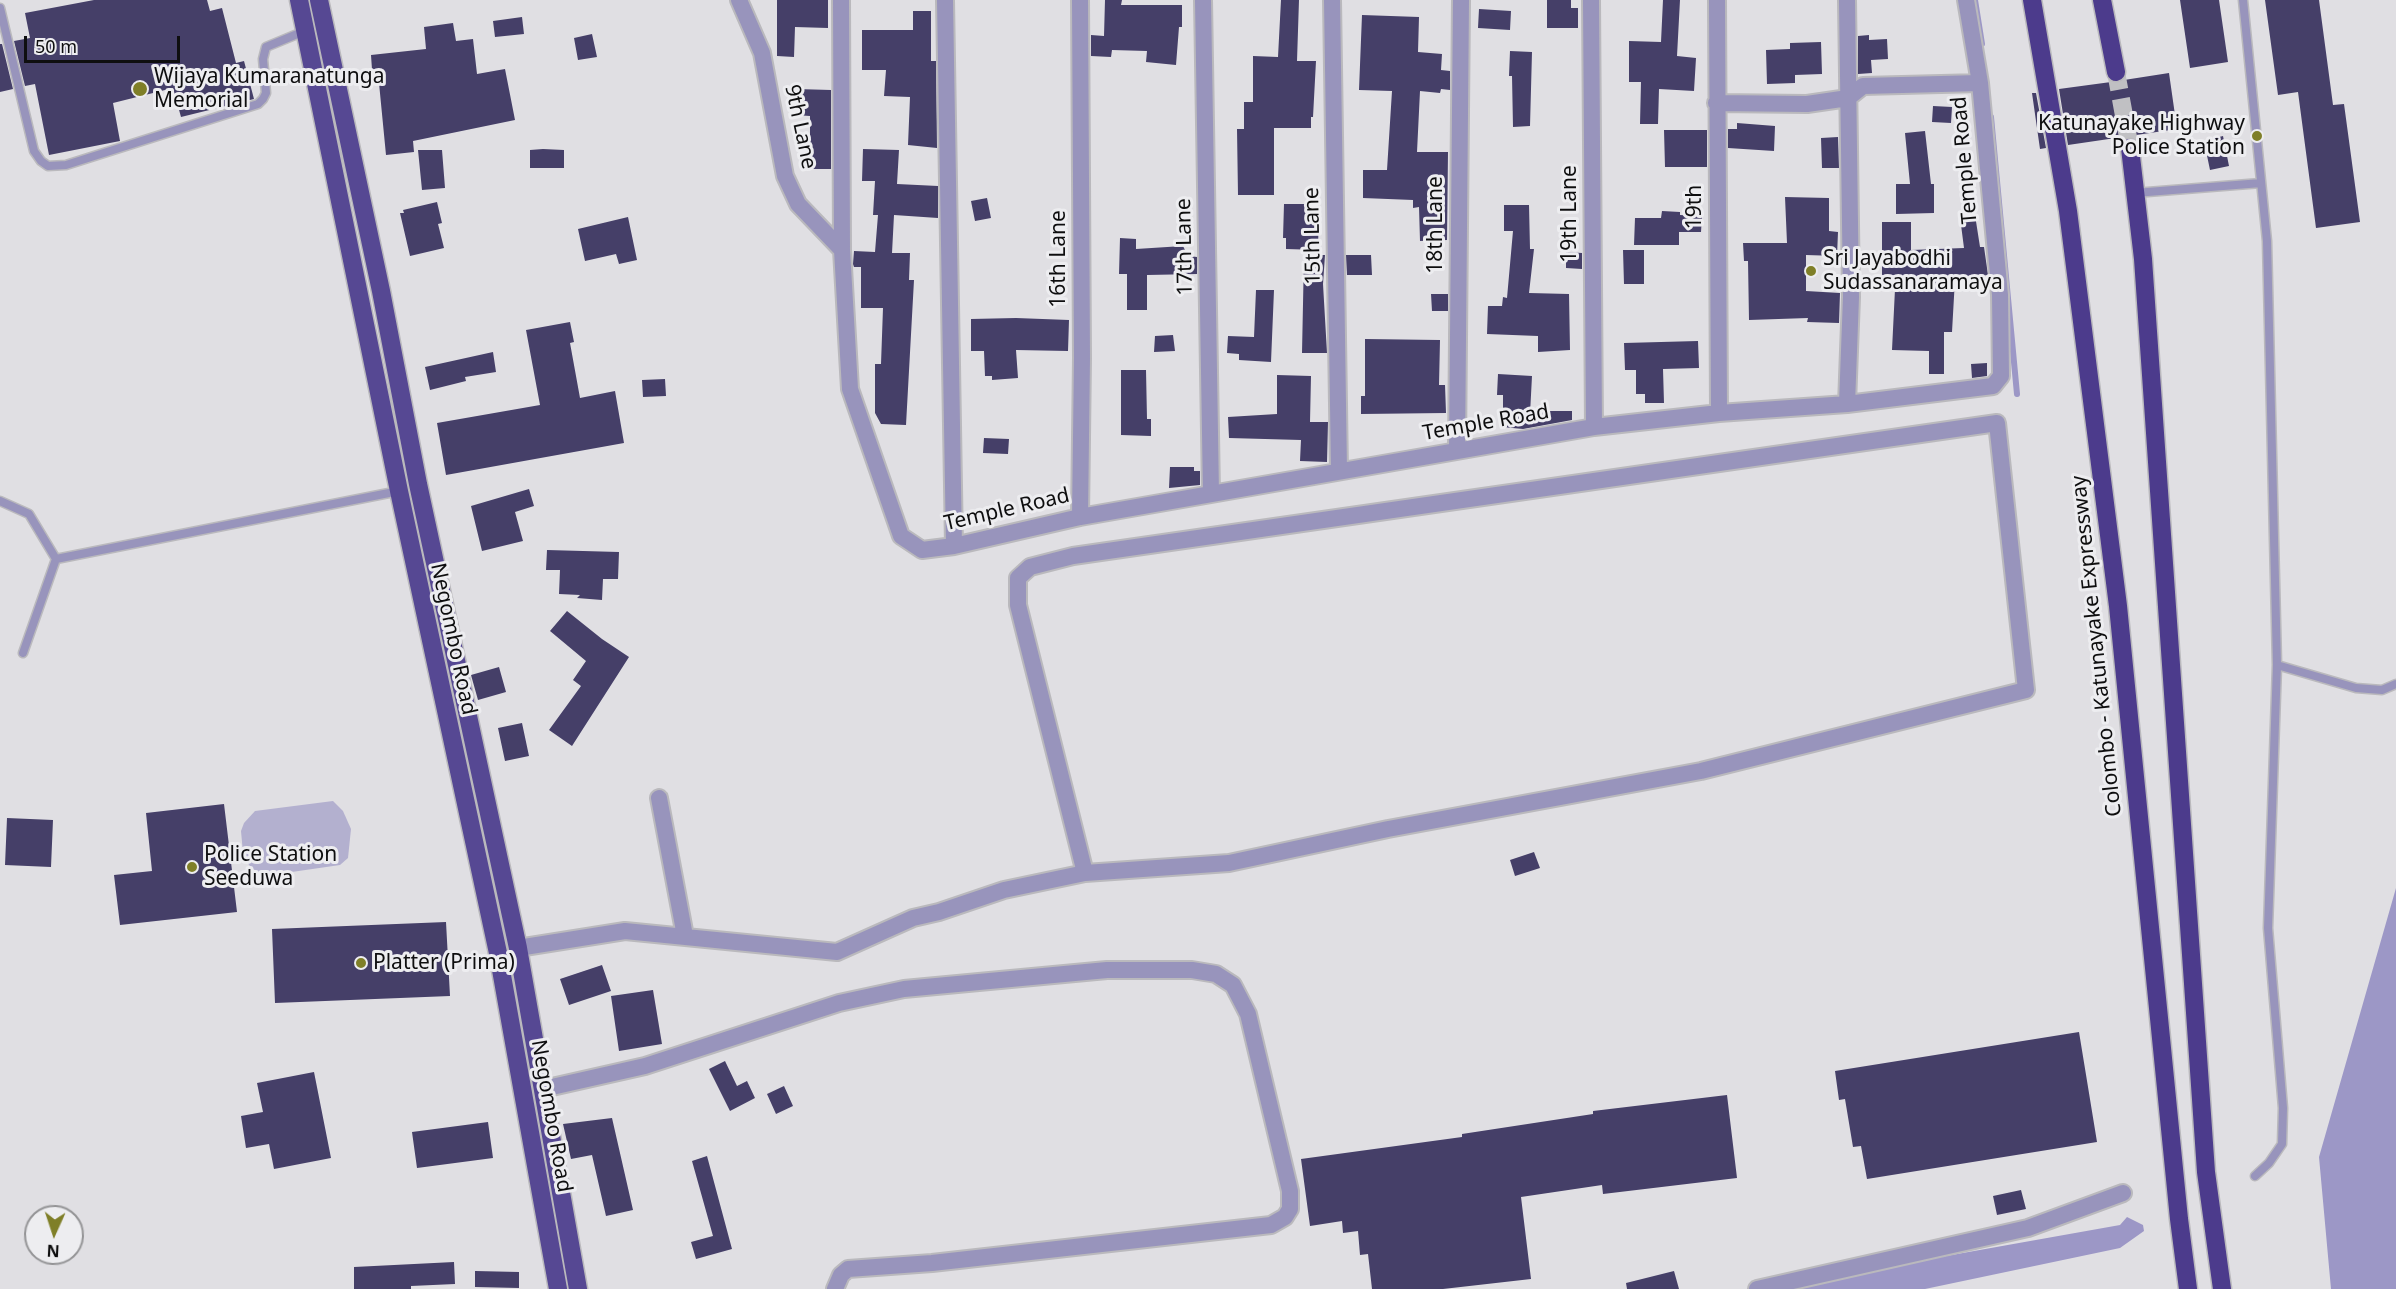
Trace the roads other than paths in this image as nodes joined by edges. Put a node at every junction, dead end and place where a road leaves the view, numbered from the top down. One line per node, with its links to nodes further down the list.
1 (298, 0): 19 (highway, Negombo Road)
2 (319, 0): 18 (highway, Negombo Road)
3 (739, 0): 27 (street, 9th Lane)
4 (840, 0): 27 (street, Temple Road)
5 (945, 0): 37 (street)
6 (1080, 0): 36 (street, 16th Lane)
7 (1203, 0): 34 (street, 17th Lane)
8 (1332, 0): 32 (street, 15th Lane)
9 (1461, 0): 31 (street, 18th Lane)
10 (1591, 0): 30 (street, 19th Lane)
11 (1717, 0): 23 (street, 19th)
12 (1847, 0): 22 (street)
13 (1966, 0): 21 (street, Temple Road)
14 (2032, 0): 53 (highway, Colombo - Katunayake Expressway)
15 (2103, 0): 20 (highway)
16 (2243, 0): 25 (lane)
17 (0, 8): 19 (lane)
18 (324, 28): 19 (lane); 45 (highway, Negombo Road)
19 (304, 31): 33 (highway, Negombo Road)
20 (2116, 72)
21 (1980, 83): 22 (street); 28 (street, Temple Road)
22 (1848, 98): 23 (street); 28 (street)
23 (1716, 103): 29 (street, 19th)
24 (2130, 148): 26 (highway)
25 (2261, 183): 26 (lane); 40 (lane)
26 (2135, 193): 54 (highway)
27 (842, 250): 37 (street, Temple Road)
28 (1846, 404): 29 (street, Temple Road)
29 (1719, 413): 30 (street, Temple Road)
30 (1594, 427): 31 (street, Temple Road)
31 (1457, 451): 32 (street, Temple Road)
32 (1339, 471): 34 (street, Temple Road)
33 (399, 491): 38 (lane); 49 (highway, Negombo Road)
34 (1211, 494): 36 (street, Temple Road)
35 (0, 501): 38 (lane)
36 (1080, 517): 37 (street, Temple Road)
37 (954, 546)
38 (56, 559): 39 (lane)
39 (23, 653)
40 (2277, 665): 41 (lane); 47 (lane)
41 (2396, 684)
42 (659, 798): 44 (street)
43 (1084, 873): 43 (street); 44 (street)
44 (685, 936): 45 (street)
45 (518, 948): 46 (highway, Negombo Road)
46 (543, 1089): 50 (highway, Negombo Road); 51 (street)
47 (2255, 1176)
48 (2123, 1193): 52 (street)
49 (558, 1289)
50 (578, 1289)
51 (836, 1289)
52 (1757, 1289)
53 (2188, 1289)
54 (2222, 1289)

